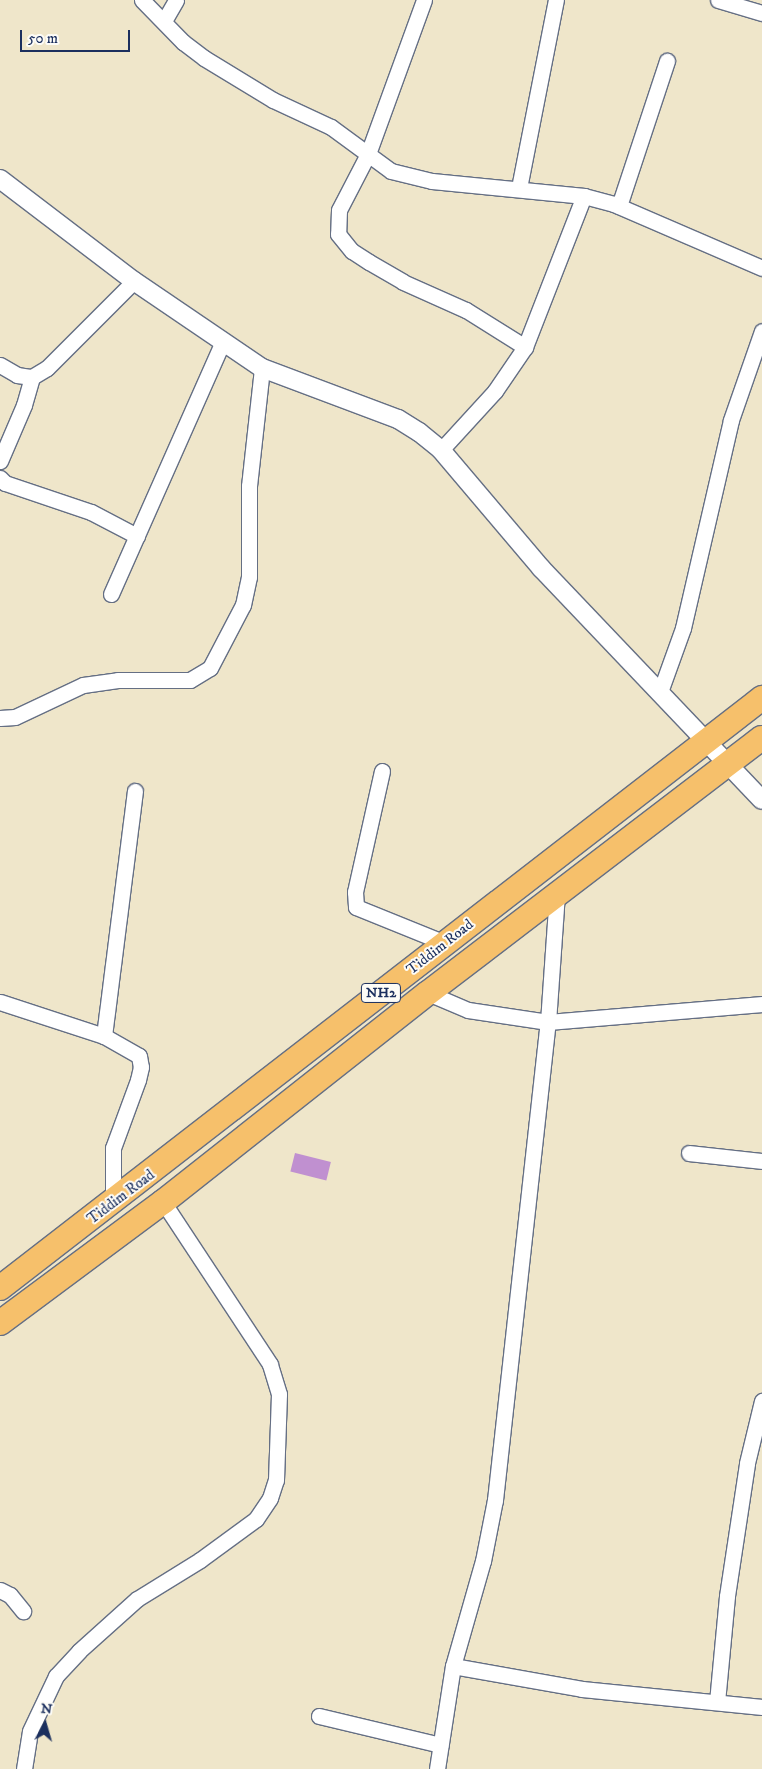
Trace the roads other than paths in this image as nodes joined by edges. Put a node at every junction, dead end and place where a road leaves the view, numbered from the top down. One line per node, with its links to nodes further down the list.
1 (142, 0): 7 (street)
2 (176, 0): 7 (street)
3 (424, 0): 9 (street)
4 (556, 0): 11 (street)
5 (718, 0): 6 (street)
6 (762, 13)
7 (164, 20): 9 (street)
8 (668, 61): 13 (street)
9 (368, 154): 11 (street); 18 (street)
10 (0, 179): 15 (street)
11 (519, 188): 12 (street)
12 (584, 196): 13 (street); 18 (street)
13 (619, 206): 14 (street)
14 (762, 268)
15 (134, 282): 17 (street); 21 (street)
16 (762, 331): 27 (street)
17 (222, 344): 20 (street); 25 (street)
18 (525, 347): 22 (street)
19 (0, 365): 21 (street)
20 (262, 368): 22 (street); 29 (street)
21 (32, 377): 23 (street)
22 (441, 450): 27 (street)
23 (0, 461)
24 (0, 478): 25 (street)
25 (137, 536): 26 (street)
26 (111, 594)
27 (660, 692): 31 (street)
28 (762, 698): 31 (highway, Tiddim Road / NH2)
29 (0, 718)
30 (762, 738): 32 (highway, Tiddim Road / NH2)
31 (708, 740): 32 (street); 37 (highway, Tiddim Road / NH2)
32 (729, 764): 35 (street); 36 (highway, Tiddim Road / NH2)
33 (382, 770): 37 (street)
34 (135, 791): 42 (street)
35 (762, 800)
36 (557, 893): 38 (highway, Tiddim Road / NH2); 41 (street)
37 (446, 943): 46 (highway, Tiddim Road / NH2)
38 (428, 992): 41 (street); 45 (highway, Tiddim Road / NH2)
39 (0, 1002): 42 (street)
40 (762, 1004): 41 (street)
41 (548, 1022): 52 (street)
42 (104, 1036): 46 (street)
43 (689, 1153): 44 (street)
44 (762, 1161)
45 (163, 1202): 48 (highway, Tiddim Road / NH2); 57 (street)
46 (113, 1203): 47 (highway, Tiddim Road / NH2)
47 (0, 1288)
48 (0, 1323)
49 (762, 1401): 53 (street)
50 (0, 1590): 51 (street)
51 (24, 1611)
52 (453, 1666): 53 (street); 56 (street)
53 (717, 1702): 54 (street)
54 (762, 1707)
55 (319, 1716): 56 (street)
56 (441, 1746): 58 (street)
57 (22, 1768)
58 (436, 1769)

